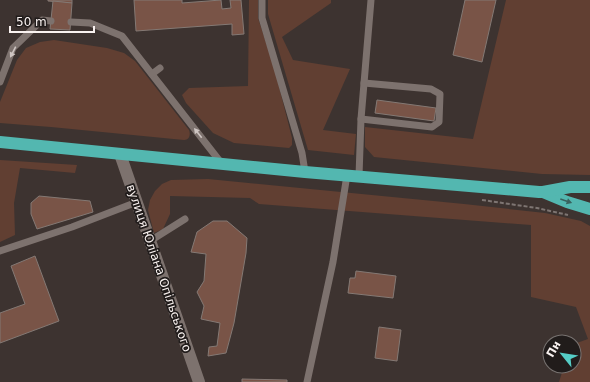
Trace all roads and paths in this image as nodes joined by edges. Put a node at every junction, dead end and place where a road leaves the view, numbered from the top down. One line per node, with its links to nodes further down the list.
1 (262, 0): 13 (lane)
2 (370, 0): 8 (lane)
3 (51, 20): 7 (lane, one-way to 7)
4 (70, 22): 6 (lane)
5 (160, 68): 6 (lane)
6 (152, 74): 12 (lane, one-way to 6)
7 (0, 82)
8 (364, 83): 9 (lane); 9 (lane)
9 (361, 120): 14 (lane)
10 (0, 142): 11 (highway)
11 (120, 154): 12 (highway); 17 (street, вулиця Юліана Опільського)
12 (222, 164): 13 (highway)
13 (305, 172): 14 (highway)
14 (353, 176): 16 (highway); 23 (lane)
15 (590, 187): 16 (highway)
16 (543, 192): 18 (highway, one-way to 18)
17 (137, 202): 20 (street, вулиця Юліана Опільського); 21 (lane)
18 (590, 209)
19 (185, 219): 20 (lane)
20 (150, 241): 22 (street, вулиця Юліана Опільського)
21 (0, 251)
22 (199, 382)
23 (307, 382)

